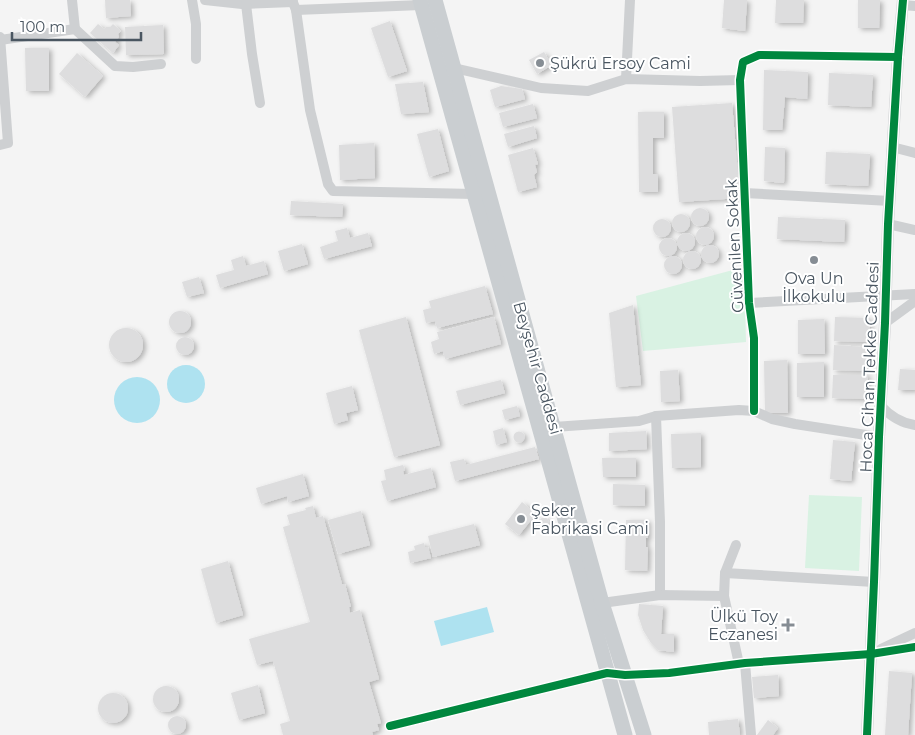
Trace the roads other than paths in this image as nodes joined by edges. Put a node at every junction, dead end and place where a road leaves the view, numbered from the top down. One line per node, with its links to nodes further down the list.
1 (72, 0): 9 (street)
2 (192, 0): 12 (street)
3 (205, 0): 6 (street)
4 (630, 0): 15 (street)
5 (425, 2): 7 (street); 14 (main road, Beyşehir Caddesi); 22 (main road, Beyşehir Caddesi)
6 (246, 4): 7 (street); 17 (street)
7 (294, 4): 22 (street)
8 (907, 4): 11 (street, Hoca Cihan Tekke Caddesi)
9 (74, 29): 10 (street); 13 (street)
10 (0, 38): 18 (street)
11 (898, 56): 16 (street); 19 (street, Hoca Cihan Tekke Caddesi)
12 (196, 60)
13 (161, 64)
14 (454, 68): 15 (street); 35 (main road, Beyşehir Caddesi)
15 (626, 79): 16 (street)
16 (740, 80): 21 (street, Güvenilen Sokak)
17 (260, 103)
18 (0, 144)
19 (892, 147): 20 (street); 23 (street, Hoca Cihan Tekke Caddesi)
20 (915, 153)
21 (744, 193): 23 (street); 29 (street, Güvenilen Sokak)
22 (474, 194): 47 (main road, Beyşehir Caddesi)
23 (890, 201): 24 (street, Hoca Cihan Tekke Caddesi)
24 (888, 224): 25 (street); 27 (street, Hoca Cihan Tekke Caddesi)
25 (915, 230)
26 (915, 294): 27 (street)
27 (886, 296): 29 (street); 30 (street, Hoca Cihan Tekke Caddesi)
28 (915, 301): 30 (street)
29 (749, 303): 32 (street, Güvenilen Sokak)
30 (885, 323): 31 (street, Hoca Cihan Tekke Caddesi)
31 (881, 406): 34 (street); 36 (street, Hoca Cihan Tekke Caddesi)
32 (754, 411): 33 (street); 36 (street)
33 (656, 416): 35 (street); 40 (street)
34 (915, 425)
35 (554, 427): 42 (main road, Beyşehir Caddesi)
36 (879, 437): 39 (street, Hoca Cihan Tekke Caddesi)
37 (736, 545): 38 (street)
38 (725, 573): 39 (street); 41 (street)
39 (874, 582): 45 (street, Hoca Cihan Tekke Caddesi)
40 (660, 595): 41 (street); 42 (street)
41 (724, 596): 46 (street)
42 (602, 603): 48 (main road, Beyşehir Caddesi)
43 (915, 633): 45 (street)
44 (915, 647): 45 (street)
45 (871, 654): 46 (street); 53 (street, Hoca Cihan Tekke Caddesi)
46 (742, 663): 48 (street); 52 (street)
47 (607, 672): 48 (street); 49 (street); 50 (main road, Beyşehir Caddesi)
48 (626, 675): 51 (main road, Beyşehir Caddesi)
49 (390, 726)
50 (625, 735)
51 (644, 735)
52 (752, 735)
53 (867, 735)

